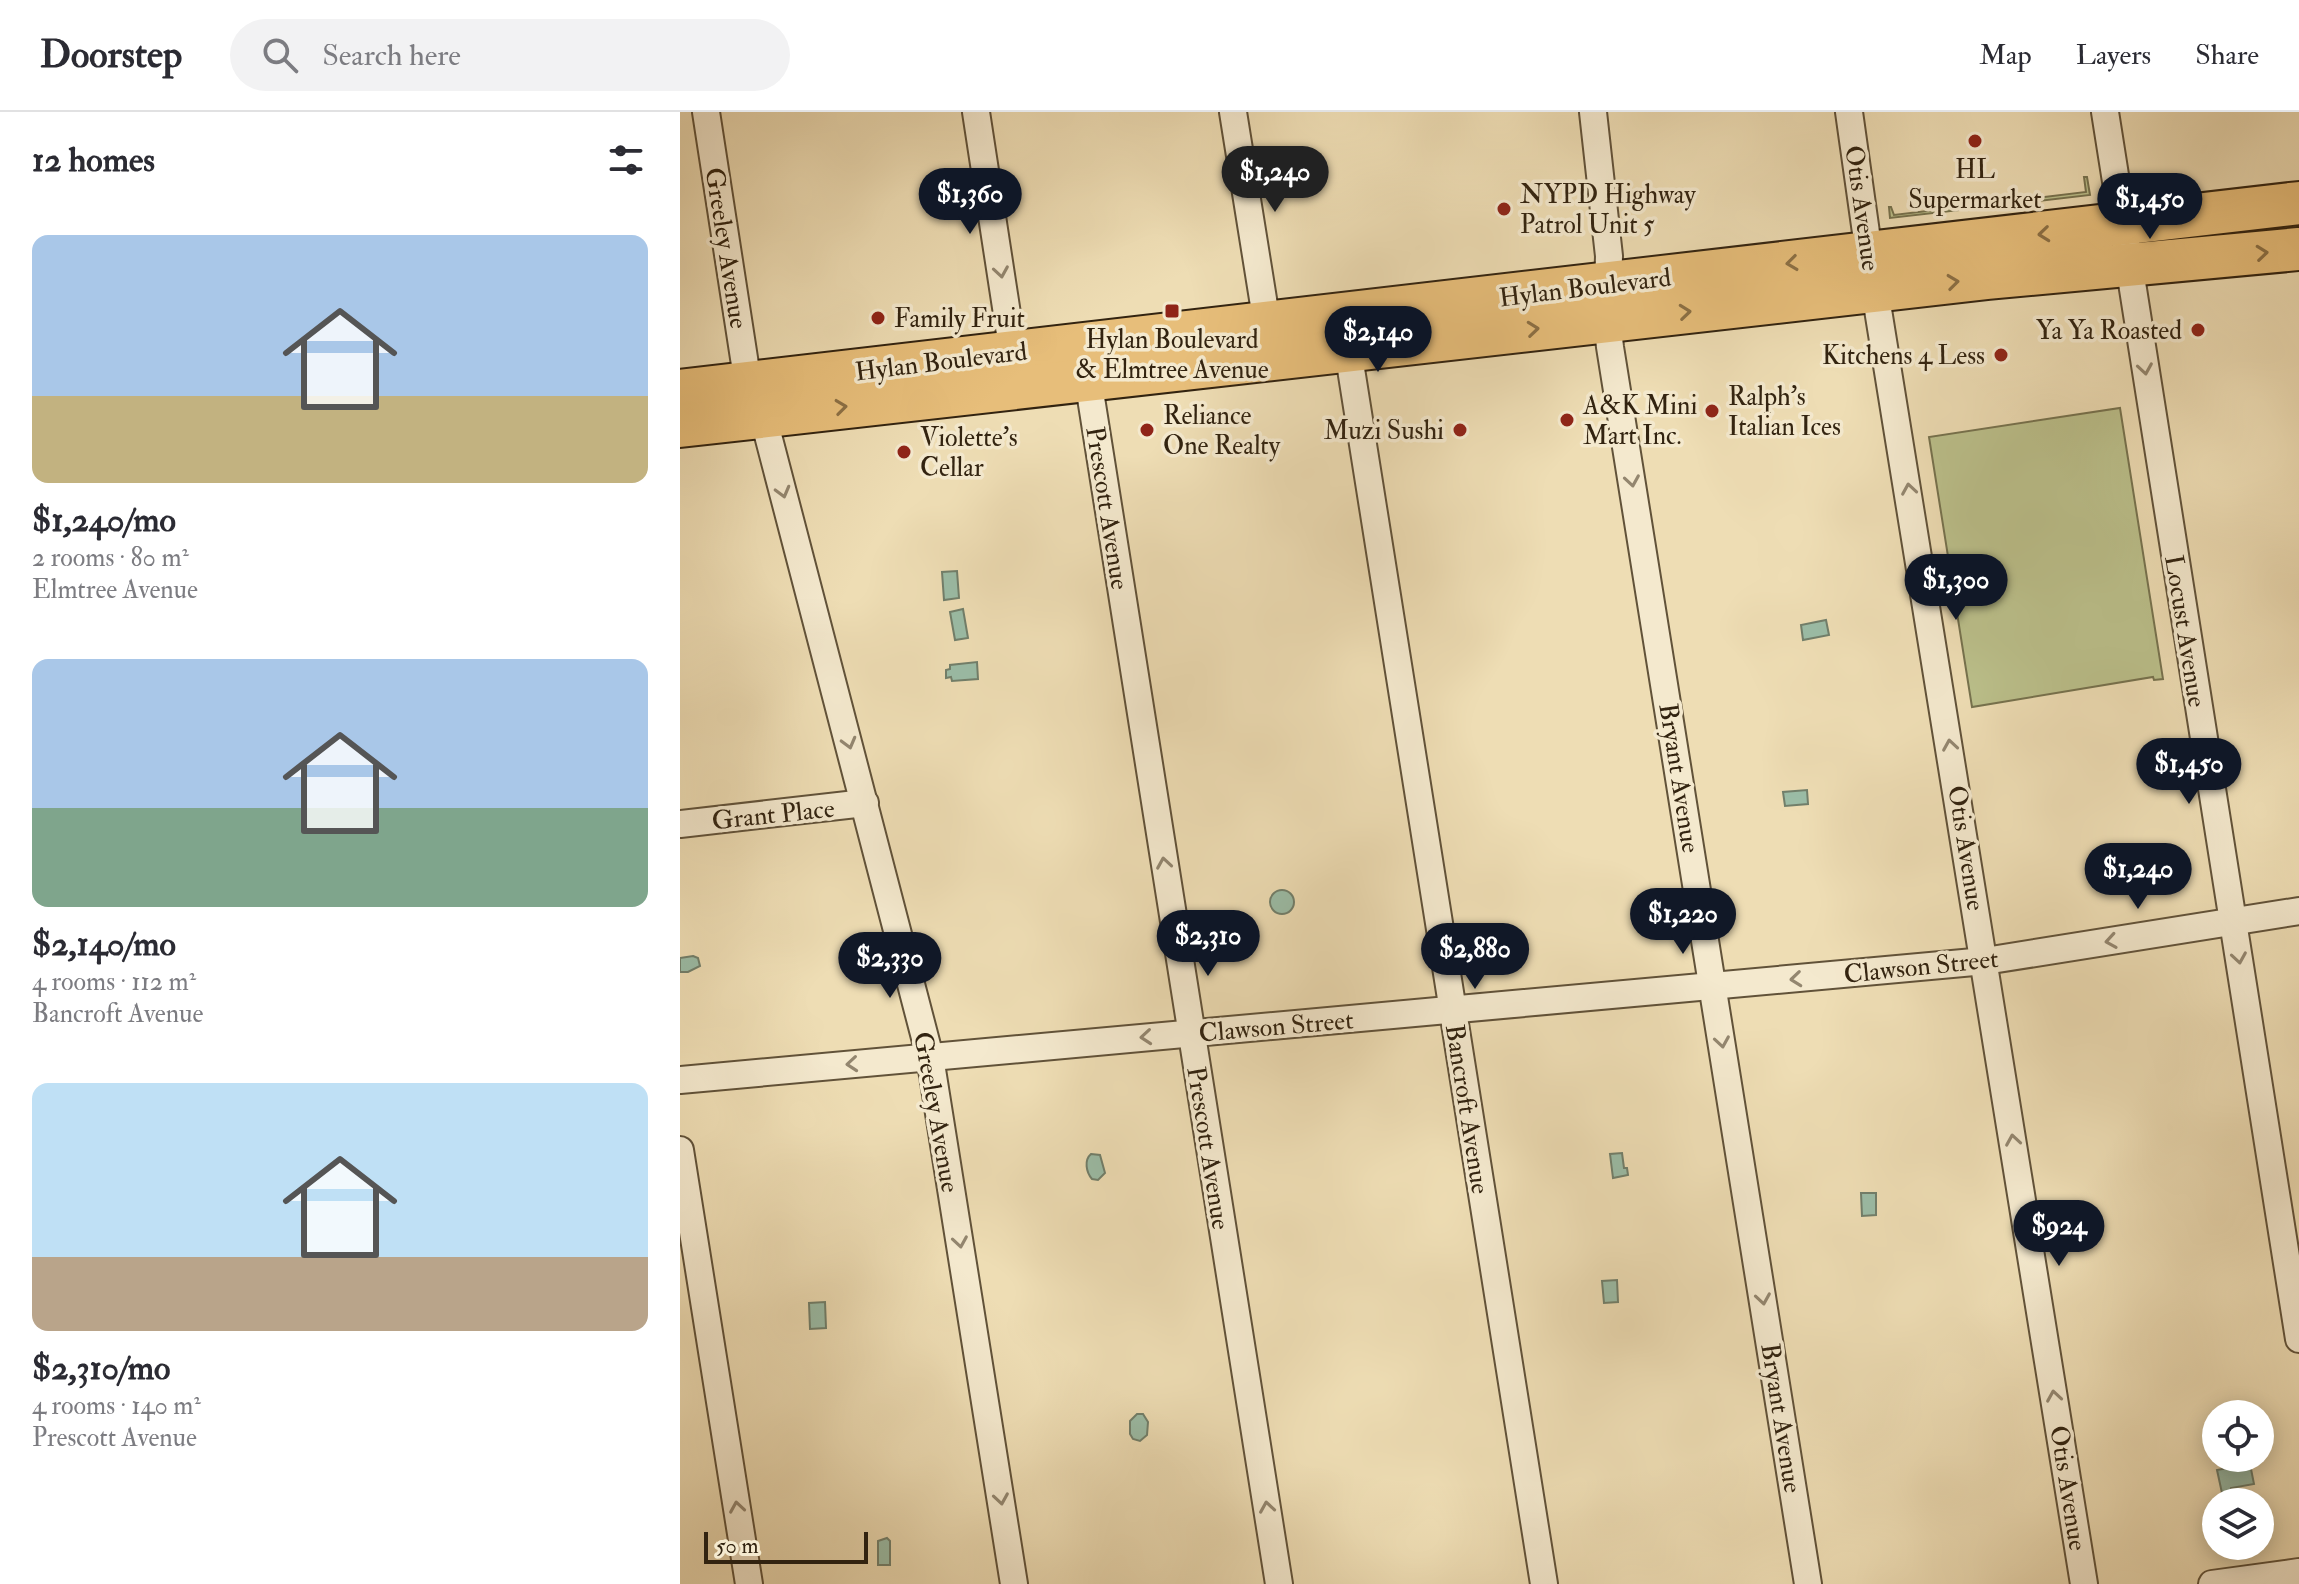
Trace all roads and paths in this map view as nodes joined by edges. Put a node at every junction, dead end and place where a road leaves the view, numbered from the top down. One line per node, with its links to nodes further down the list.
1 (706, 112): 18 (street, Greeley Avenue)
2 (976, 112): 15 (street, one-way to 15)
3 (1233, 112): 13 (street)
4 (1593, 112): 11 (street, Bryant Avenue)
5 (1849, 112): 10 (street, Otis Avenue)
6 (2105, 112): 8 (street, Locust Avenue)
7 (2299, 203): 8 (main road, Hylan Boulevard)
8 (2125, 245): 9 (main road, Hylan Boulevard, one-way to 9); 10 (main road, Hylan Boulevard); 23 (street, Locust Avenue, one-way to 23)
9 (2299, 249)
10 (1872, 272): 11 (main road, Hylan Boulevard); 24 (street, Otis Avenue, one-way to 10)
11 (1608, 302): 12 (main road, Hylan Boulevard); 25 (street, Bryant Avenue, one-way to 25)
12 (1455, 320): 13 (main road, Hylan Boulevard); 14 (main road, Hylan Boulevard)
13 (1267, 324): 15 (main road, Hylan Boulevard)
14 (1348, 350): 16 (main road, Hylan Boulevard); 26 (street, Bancroft Avenue)
15 (1013, 353): 18 (main road, Hylan Boulevard)
16 (1088, 379): 18 (main road, Hylan Boulevard, one-way to 16); 27 (street, Prescott Avenue, one-way to 16)
17 (680, 391): 18 (main road, Hylan Boulevard)
18 (755, 400): 19 (main road, Hylan Boulevard); 20 (street, Greeley Avenue, one-way to 20)
19 (680, 426)
20 (865, 803): 21 (street, Grant Place); 28 (street, Greeley Avenue)
21 (680, 824)
22 (2299, 911): 23 (street, Clawson Street)
23 (2233, 921): 24 (street, Clawson Street, one-way to 24); 31 (street, Locust Avenue, one-way to 31)
24 (1985, 961): 25 (street, Clawson Street, one-way to 25); 38 (street, Otis Avenue, one-way to 24)
25 (1714, 987): 26 (street, Clawson Street); 37 (street, Bryant Avenue, one-way to 37)
26 (1453, 1011): 27 (street, Clawson Street); 36 (street, Bancroft Avenue)
27 (1191, 1034): 28 (street, Clawson Street, one-way to 28); 35 (street, Prescott Avenue, one-way to 27)
28 (930, 1057): 29 (street, Clawson Street, one-way to 29); 34 (street, Greeley Avenue, one-way to 34)
29 (680, 1080)
30 (680, 1150): 33 (street, one-way to 30)
31 (2299, 1339)
32 (2299, 1572): 39 (street)
33 (749, 1584)
34 (1014, 1584)
35 (1279, 1584)
36 (1544, 1584)
37 (1808, 1584)
38 (2084, 1584)
39 (2212, 1584)

